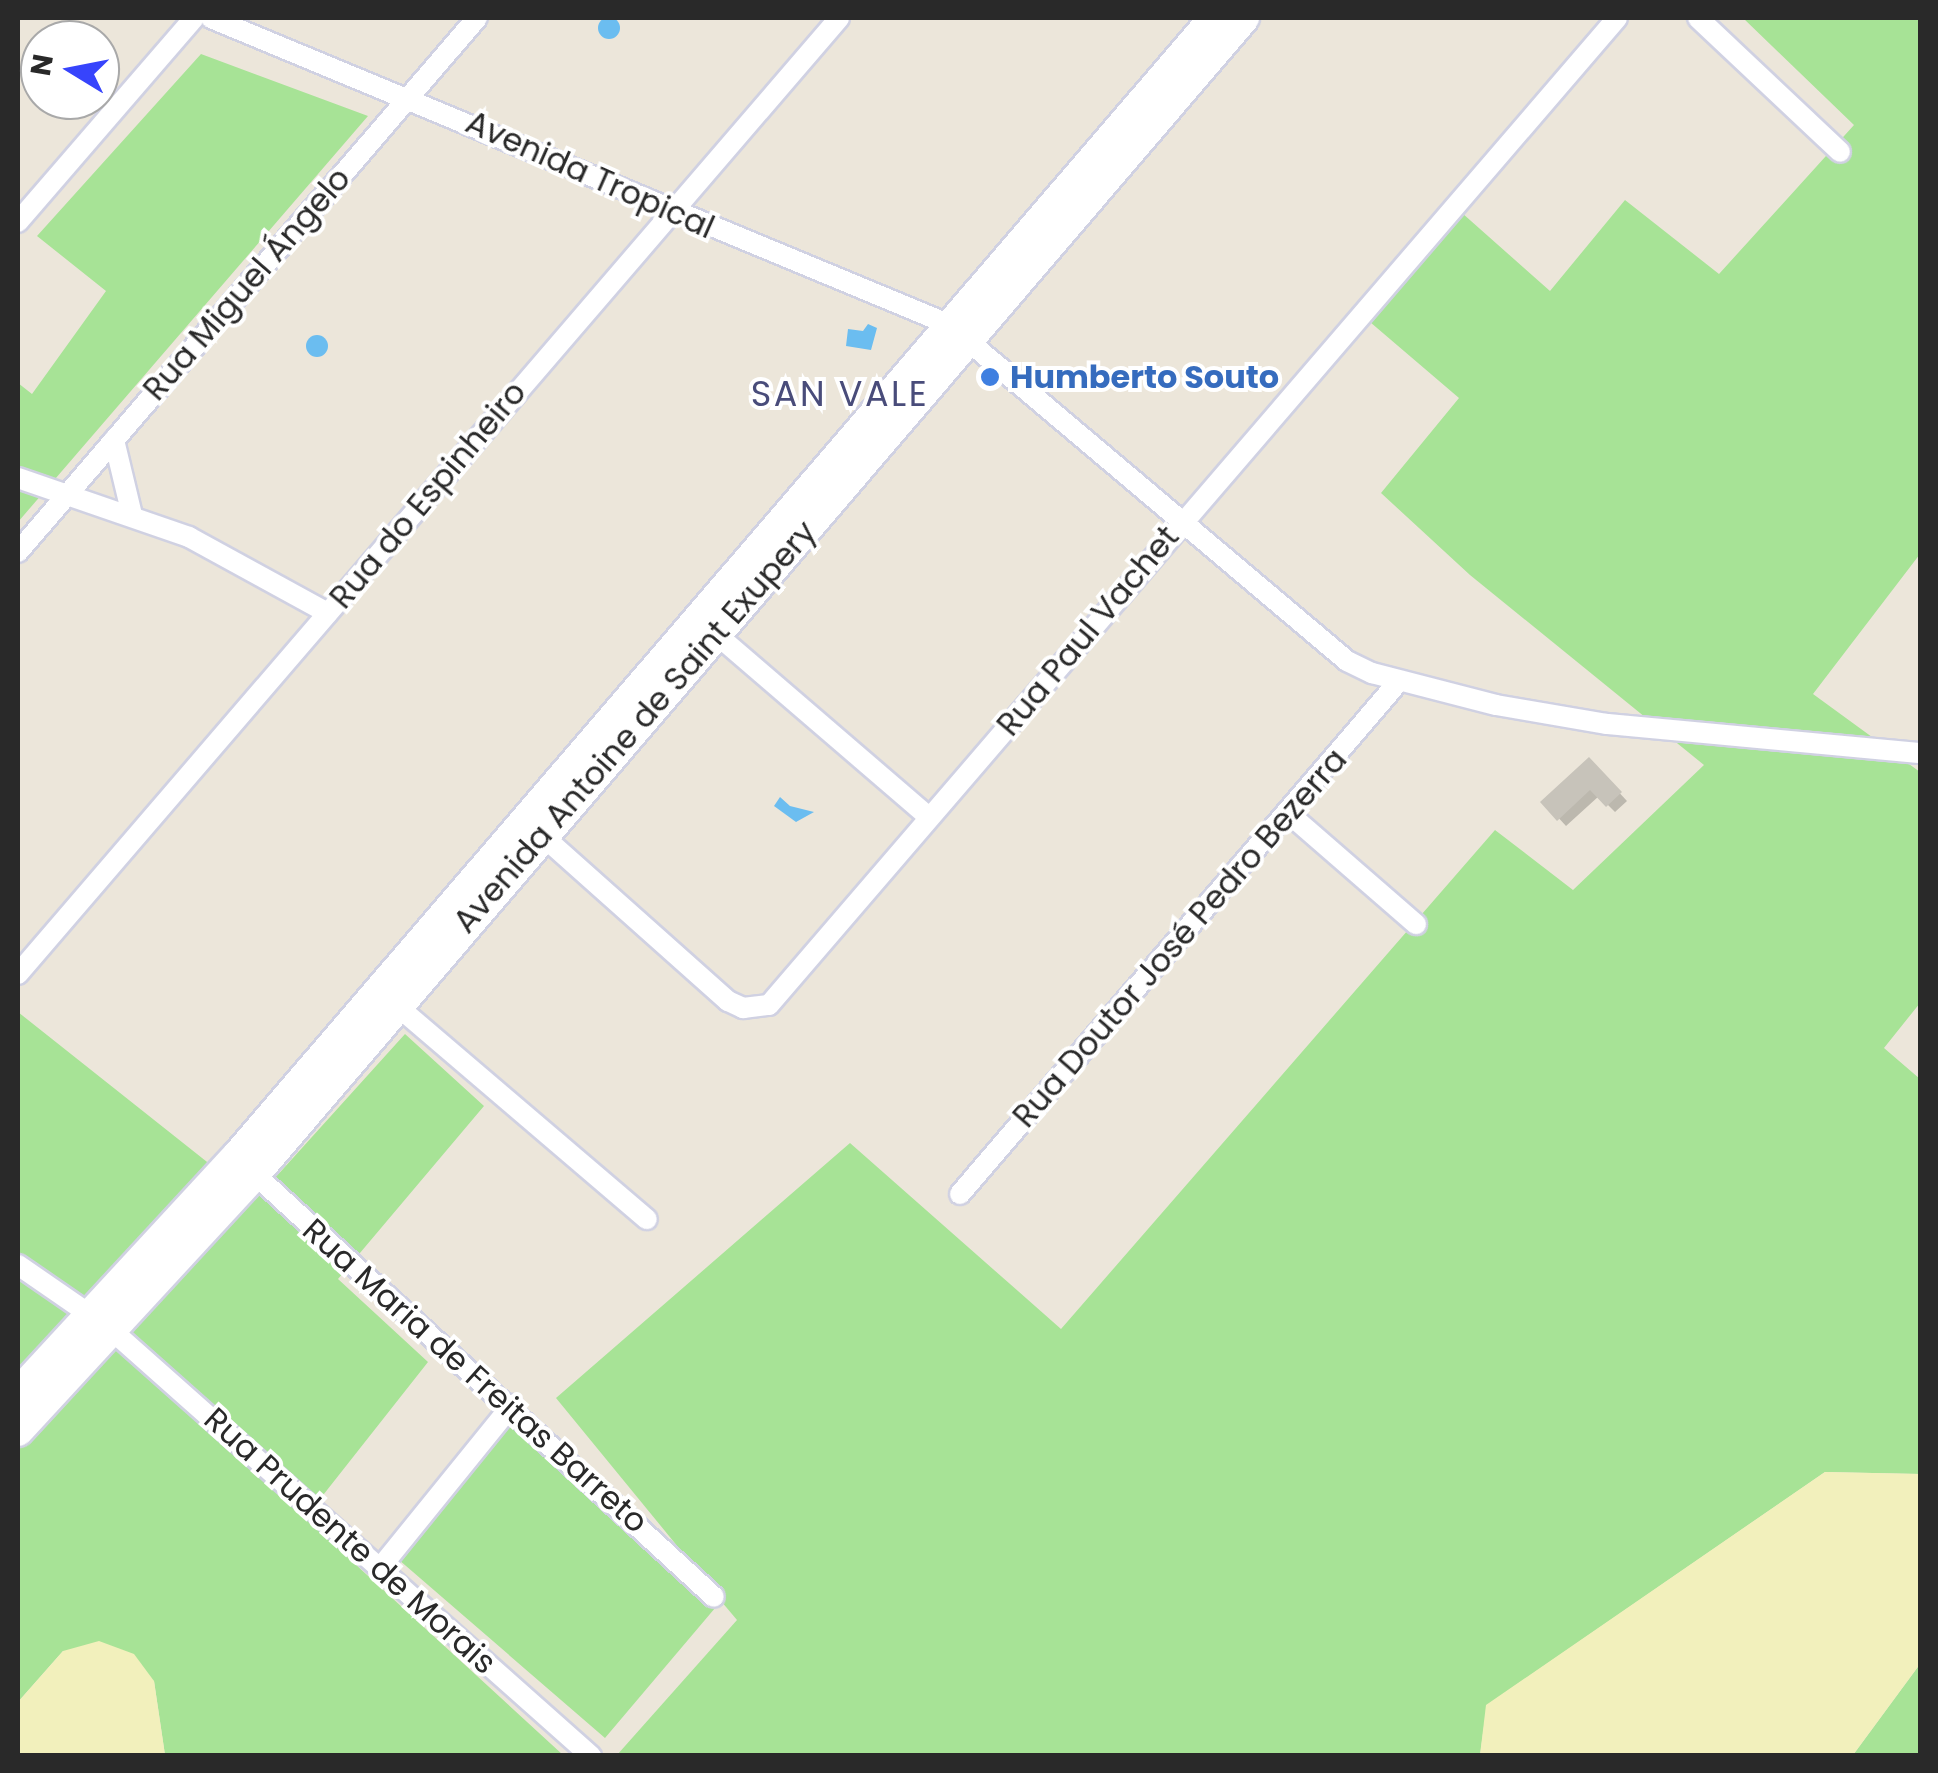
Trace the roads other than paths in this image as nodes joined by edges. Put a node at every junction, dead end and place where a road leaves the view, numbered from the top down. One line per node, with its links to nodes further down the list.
1 (194, 18): 11 (street)
2 (212, 18): 8 (street, Avenida Tropical)
3 (477, 18): 8 (street, Rua Miguel Ángelo)
4 (840, 18): 10 (street, Rua do Espinheiro)
5 (1618, 18): 17 (street, Rua Paul Vachet)
6 (1698, 18): 9 (street)
7 (1225, 22): 12 (street, Avenida Antoine de Saint Exupery)
8 (407, 94): 10 (street, Avenida Tropical); 13 (street, Rua Miguel Ángelo)
9 (1840, 152)
10 (669, 212): 12 (street, Avenida Tropical); 19 (street, Rua do Espinheiro)
11 (18, 222)
12 (957, 331): 17 (street, Avenida Tropical); 20 (street, Avenida Antoine de Saint Exupery); 25 (street, Avenida Antoine de Saint Exupery)
13 (114, 440): 15 (street, Rua Miguel Ángelo); 16 (street)
14 (18, 478): 15 (street)
15 (70, 492): 16 (street); 18 (street, Rua Miguel Ángelo)
16 (132, 516): 19 (street)
17 (1181, 522): 21 (street, Avenida Tropical); 24 (street, Rua Paul Vachet)
18 (18, 552)
19 (328, 613): 27 (street, Rua do Espinheiro)
20 (716, 634): 24 (street); 25 (street, Avenida Antoine de Saint Exupery)
21 (1400, 681): 22 (street, Avenida Tropical); 23 (street, Rua Doutor José Pedro Bezerra)
22 (1920, 752)
23 (1287, 812): 26 (street); 30 (street, Rua Doutor José Pedro Bezerra)
24 (929, 817): 25 (street, Rua Paul Vachet)
25 (532, 827): 28 (street, Avenida Antoine de Saint Exupery)
26 (1416, 924)
27 (18, 974)
28 (387, 997): 29 (street, Avenida Antoine de Saint Exupery); 31 (street)
29 (246, 1166): 33 (street, Avenida Antoine de Saint Exupery); 35 (street, Rua Maria de Freitas Barreto)
30 (960, 1194)
31 (646, 1219)
32 (18, 1266): 33 (street, Rua Prudente de Morais)
33 (98, 1320): 34 (street, Avenida Antoine de Saint Exupery); 36 (street, Avenida Antoine de Saint Exupery); 37 (street, Rua Prudente de Morais)
34 (18, 1393)
35 (512, 1405): 37 (street); 38 (street, Rua Maria de Freitas Barreto)
36 (18, 1430)
37 (380, 1568): 39 (street, Rua Prudente de Morais)
38 (714, 1597)
39 (590, 1756)

